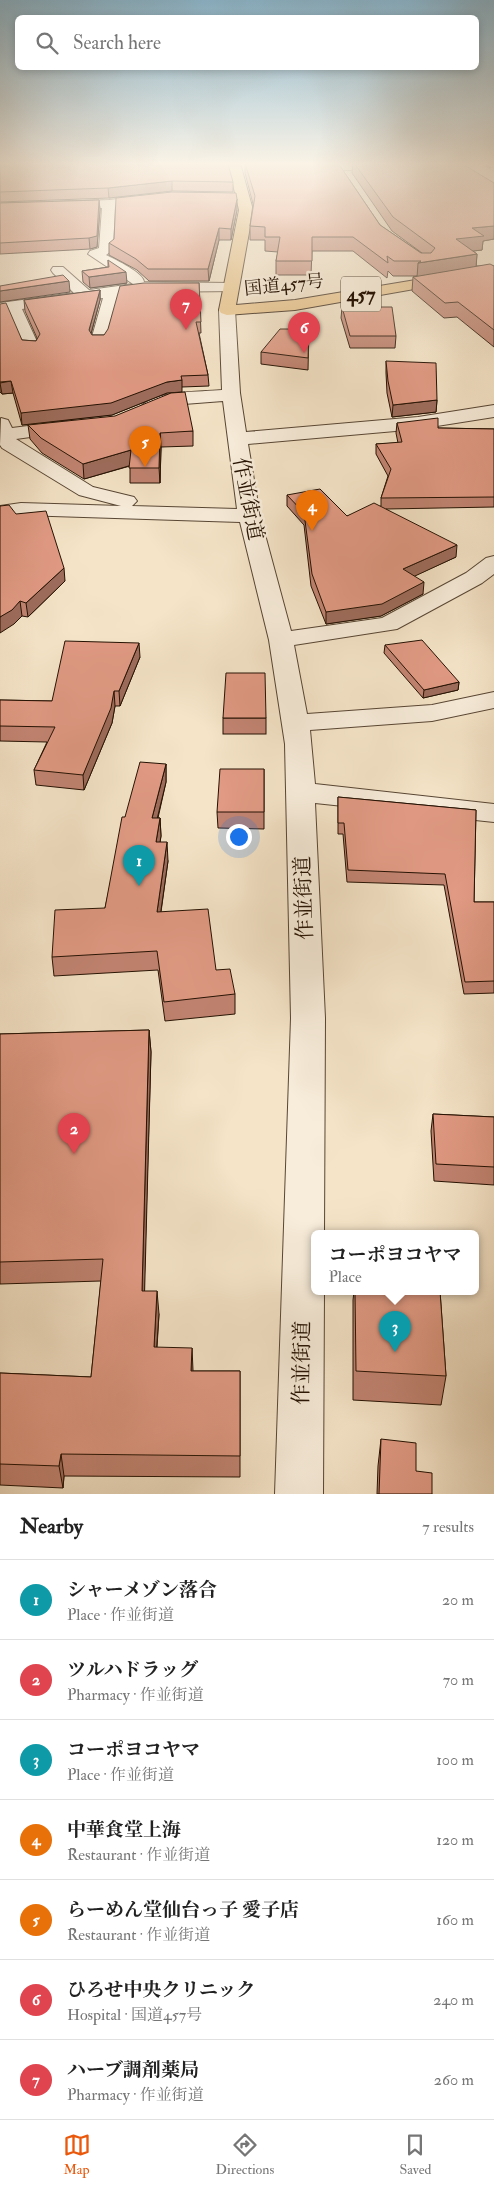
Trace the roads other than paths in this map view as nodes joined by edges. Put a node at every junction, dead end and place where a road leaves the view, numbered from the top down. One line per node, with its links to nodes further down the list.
1 (107, 233): 5 (street)
2 (242, 233): 8 (highway, 国道457号)
3 (58, 270): 7 (street)
4 (494, 271): 8 (highway, 国道457号 / 457)
5 (144, 287): 6 (street); 8 (street)
6 (112, 292): 7 (street); 10 (street)
7 (86, 296): 9 (street)
8 (229, 299): 12 (street, 作並街道)
9 (7, 307): 11 (street)
10 (99, 340)
11 (31, 346)
12 (231, 395): 14 (street); 17 (street, 作並街道)
13 (494, 411): 17 (street)
14 (134, 414)
15 (83, 425): 16 (street)
16 (3, 427): 19 (street)
17 (237, 439): 20 (street, 作並街道)
18 (0, 512): 19 (street)
19 (183, 514): 20 (street)
20 (249, 516): 22 (street, 作並街道)
21 (494, 562): 22 (street)
22 (281, 640): 24 (street, 作並街道)
23 (494, 700): 24 (street)
24 (296, 721): 25 (street, 作並街道)
25 (301, 792): 26 (street); 27 (street, 作並街道)
26 (494, 814)
27 (299, 1494)

